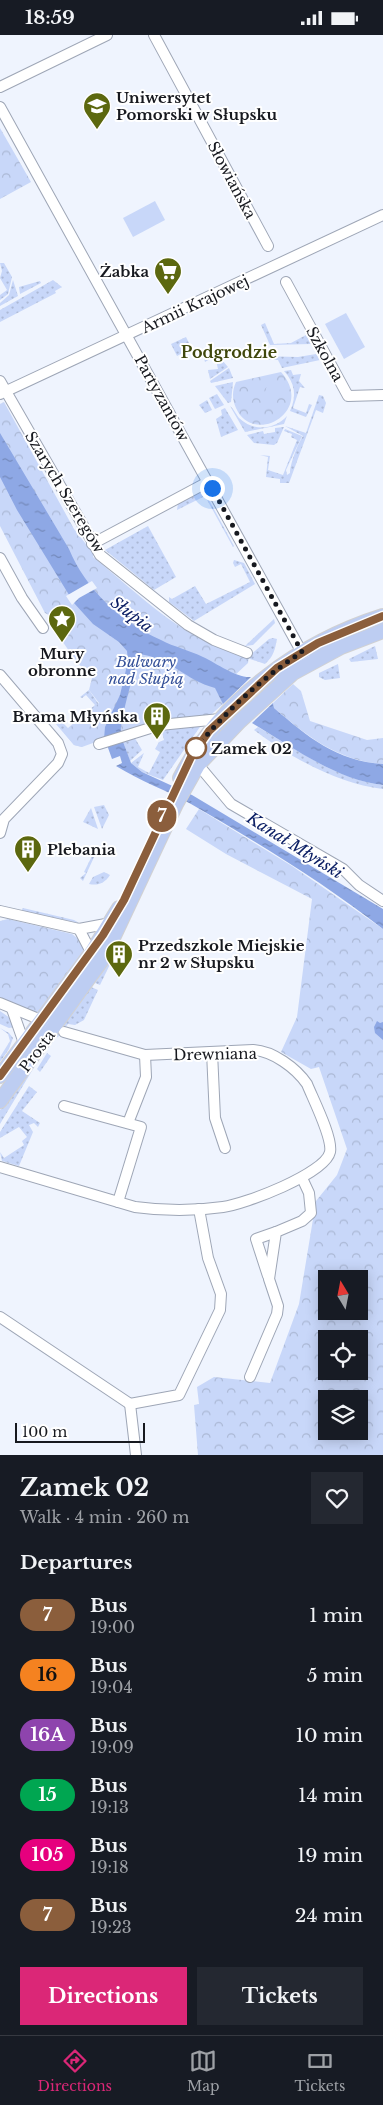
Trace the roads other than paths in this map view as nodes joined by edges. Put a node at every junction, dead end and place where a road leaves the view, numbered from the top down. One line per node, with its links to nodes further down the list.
1 (107, 35): 3 (street)
2 (154, 35): 6 (street, Słowiańska)
3 (0, 87)
4 (0, 107): 8 (street, Partyzantów)
5 (383, 215): 8 (street, Armii Krajowej)
6 (268, 247)
7 (286, 282): 11 (street, Szkolna)
8 (127, 335): 10 (street, Armii Krajowej); 12 (street, Partyzantów)
9 (0, 381): 10 (street, Szarych Szeregów)
10 (3, 392): 13 (street, Szarych Szeregów)
11 (383, 395)
12 (208, 481): 13 (street); 19 (street, Partyzantów)
13 (92, 544): 18 (street, Szarych Szeregów)
14 (0, 557): 16 (street)
15 (383, 616): 19 (main road)
16 (43, 628)
17 (383, 631): 19 (main road)
18 (247, 653)
19 (305, 658): 21 (main road)
20 (0, 675): 25 (street)
21 (273, 681): 22 (main road); 24 (main road)
22 (224, 716): 23 (street); 24 (main road)
23 (99, 744)
24 (194, 761): 26 (street); 28 (main road, Prosta); 31 (main road, Prosta)
25 (0, 827)
26 (383, 901)
27 (2, 913): 29 (street)
28 (111, 923): 29 (street); 30 (main road, Prosta)
29 (80, 929): 30 (street)
30 (92, 952): 31 (street); 34 (main road, Prosta)
31 (96, 969): 35 (main road, Prosta)
32 (0, 1003): 33 (street, Drewniana)
33 (12, 1009): 34 (street, Drewniana); 36 (street)
34 (41, 1021): 35 (street, Drewniana); 36 (main road, Prosta)
35 (61, 1028): 38 (street, Drewniana); 40 (main road, Prosta)
36 (24, 1043): 39 (main road, Prosta)
37 (212, 1052): 38 (street, Drewniana); 43 (street); 45 (street, Drewniana)
38 (145, 1055): 42 (street)
39 (0, 1076)
40 (0, 1101)
41 (64, 1105): 42 (street)
42 (128, 1123): 46 (street)
43 (225, 1148)
44 (0, 1167): 46 (street)
45 (302, 1178): 47 (street); 48 (street)
46 (118, 1202): 47 (street)
47 (199, 1209): 52 (street)
48 (276, 1232): 49 (street); 49 (street)
49 (269, 1279): 51 (street)
50 (0, 1317): 52 (street)
51 (250, 1377)
52 (130, 1404): 53 (street)
53 (136, 1455)

